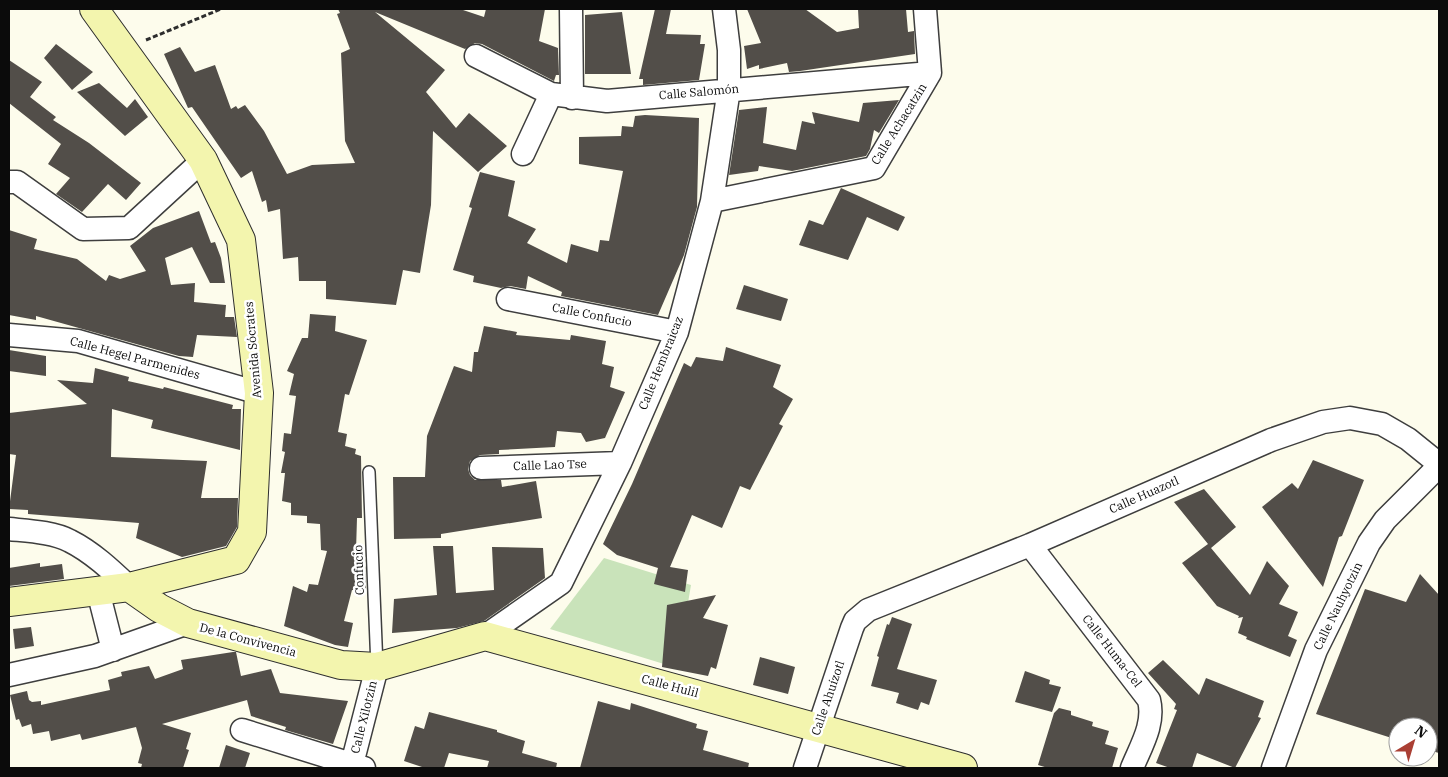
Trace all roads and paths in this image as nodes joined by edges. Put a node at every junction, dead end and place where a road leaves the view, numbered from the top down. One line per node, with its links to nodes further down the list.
1 (94, 9): 6 (street, Avenida Sócrates)
2 (221, 9): 6 (path)
3 (571, 9): 10 (street)
4 (724, 9): 9 (street, Calle Hembraicaz)
5 (925, 9): 8 (street, Calle Achacatzin)
6 (125, 49): 12 (street, Avenida Sócrates)
7 (476, 56): 10 (street, Calle Salomón)
8 (930, 73): 9 (street, Calle Salomón); 14 (street, Calle Achacatzin)
9 (729, 89): 10 (street, Calle Salomón); 14 (street, Calle Hembraicaz)
10 (562, 96): 11 (street)
11 (523, 154)
12 (203, 160): 13 (street); 18 (street, Avenida Sócrates)
13 (9, 182)
14 (712, 201): 16 (street, Calle Hembraicaz)
15 (508, 299): 16 (street, Calle Confucio)
16 (677, 332): 19 (street, Calle Hembraicaz)
17 (9, 334): 18 (street, Calle Hegel Parmenides)
18 (258, 393): 25 (street, Avenida Sócrates)
19 (620, 463): 21 (street, Calle Lao Tse); 30 (street, Calle Hembraicaz)
20 (1439, 465): 24 (street, Calle Huazotl); 40 (street, Calle Nauhyotzin)
21 (481, 468)
22 (370, 472): 32 (lane, Confucio)
23 (9, 529): 25 (street)
24 (1030, 545): 29 (street, Calle Huazotl); 39 (street, Calle Huma-Cel)
25 (129, 587): 26 (street, Avenida Sócrates); 28 (street, De la Convivencia)
26 (98, 591): 27 (street, Avenida Sócrates); 31 (street)
27 (9, 602)
28 (188, 623): 31 (street); 32 (street, De la Convivencia)
29 (852, 628): 34 (street, Calle Ahuízotl)
30 (486, 636): 32 (street); 34 (street, Calle Hulil)
31 (113, 650): 33 (street)
32 (377, 667): 36 (street, Calle Xilotzin)
33 (9, 676)
34 (818, 726): 37 (street, Calle Ahuízotl); 38 (street, Calle Hulil)
35 (242, 730): 36 (street)
36 (356, 767)
37 (805, 768)
38 (963, 768)
39 (1132, 768)
40 (1272, 768)

